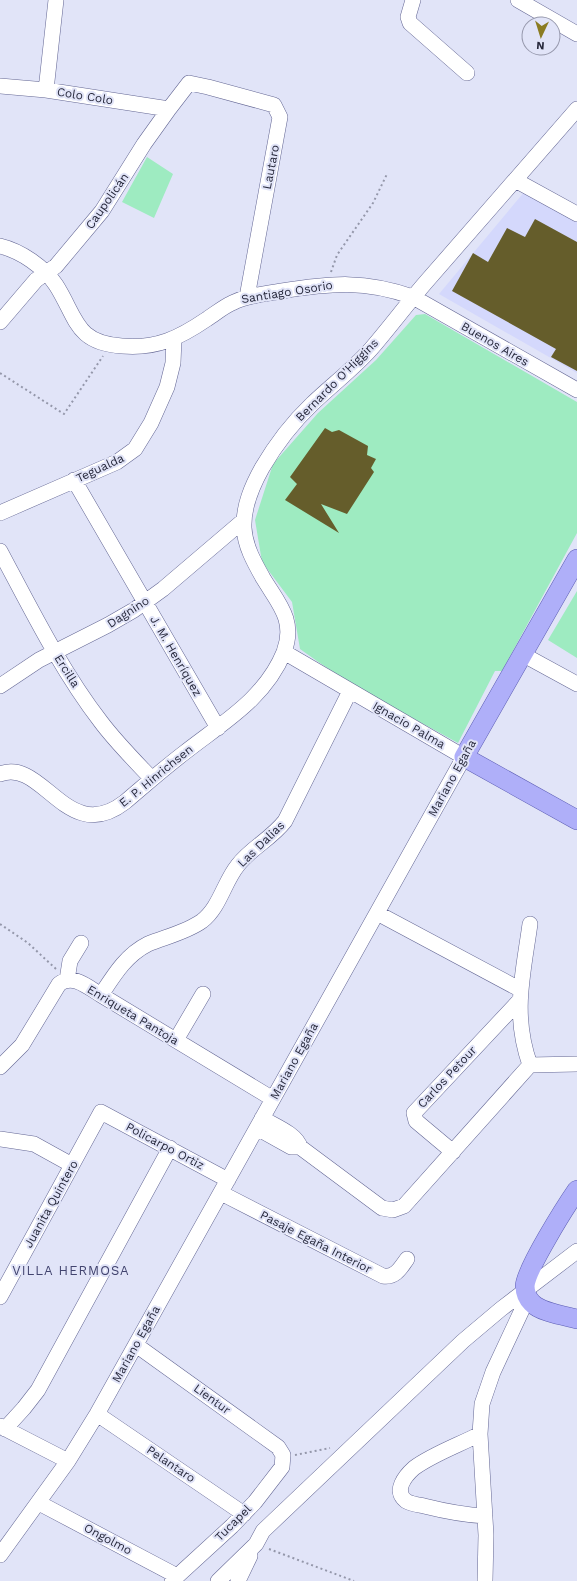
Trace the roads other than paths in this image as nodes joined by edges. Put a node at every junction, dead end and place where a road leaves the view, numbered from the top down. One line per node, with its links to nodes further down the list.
1 (56, 0): 8 (street)
2 (414, 0): 5 (street)
3 (521, 1): 4 (street)
4 (577, 34)
5 (467, 73)
6 (0, 86): 8 (street, Colo Colo)
7 (208, 86): 9 (street, Caupolicán); 15 (street, Lautaro)
8 (46, 90): 9 (street, Colo Colo)
9 (169, 109): 14 (street, Caupolicán)
10 (577, 109): 11 (street, Bernardo O'Higgins)
11 (515, 180): 12 (street); 16 (street, Bernardo O'Higgins)
12 (577, 214)
13 (0, 246): 14 (street, Santiago Osorio)
14 (46, 273): 17 (street, Caupolicán); 18 (street, Santiago Osorio)
15 (247, 297): 16 (street, Santiago Osorio); 18 (street, Santiago Osorio)
16 (413, 297): 19 (street, Buenos Aires); 22 (street, Bernardo O'Higgins)
17 (0, 322)
18 (174, 339): 20 (street, Tegualda)
19 (577, 390)
20 (74, 480): 21 (street, Tegualda); 25 (street, J. M. Henríquez)
21 (0, 512)
22 (244, 520): 25 (street, Dagnino); 27 (street, Bernardo O'Higgins)
23 (0, 551): 26 (street, Ercilla)
24 (577, 560): 28 (main road, Mariano Egaña)
25 (145, 602): 26 (street, Dagnino); 32 (street, J. M. Henríquez)
26 (55, 652): 30 (street, Dagnino); 35 (street, Ercilla)
27 (284, 652): 31 (street, Ignacio Palma); 32 (street, E. P. Hinrichsen)
28 (522, 654): 29 (street); 33 (main road, Mariano Egaña)
29 (577, 684)
30 (0, 686)
31 (350, 691): 33 (street, Ignacio Palma); 42 (street, Las Dalias)
32 (218, 728): 35 (street, E. P. Hinrichsen)
33 (464, 757): 36 (main road, Ignacio Palma); 37 (street, Mariano Egaña)
34 (0, 774): 35 (street, E. P. Hinrichsen)
35 (152, 779)
36 (577, 820)
37 (377, 913): 43 (street); 48 (street, Mariano Egaña)
38 (530, 924): 43 (street)
39 (81, 943): 40 (street)
40 (67, 980): 42 (street, Enriqueta Pantoja); 47 (street)
41 (203, 994): 44 (street)
42 (101, 995): 44 (street, Enriqueta Pantoja)
43 (520, 995): 46 (street); 53 (street, Carlos Petour)
44 (176, 1040): 48 (street, Enriqueta Pantoja)
45 (577, 1064): 46 (street)
46 (530, 1065): 53 (street)
47 (0, 1067)
48 (273, 1099): 50 (street, Mariano Egaña)
49 (101, 1112): 52 (street, Policarpo Ortiz); 54 (street, Juanita Quintero)
50 (260, 1123): 53 (street); 55 (street, Mariano Egaña)
51 (0, 1139): 54 (street)
52 (170, 1148): 55 (street, Policarpo Ortiz); 65 (street)
53 (453, 1152)
54 (72, 1165): 61 (street, Juanita Quintero)
55 (228, 1180): 57 (street, Mariano Egaña)
56 (577, 1190): 60 (main road)
57 (221, 1193): 59 (street, Pasaje Egaña Interior); 63 (street, Mariano Egaña)
58 (577, 1251): 60 (street)
59 (407, 1259)
60 (527, 1295): 62 (main road); 66 (street); 72 (street)
61 (0, 1297)
62 (577, 1319)
63 (136, 1344): 64 (street, Mariano Egaña); 67 (street, Lientur)
64 (97, 1414): 68 (street, Mariano Egaña); 70 (street, Pelantaro)
65 (3, 1427): 68 (street)
66 (480, 1434): 71 (street); 71 (street)
67 (284, 1458): 70 (street, Tucapel)
68 (68, 1461): 69 (street, Mariano Egaña)
69 (39, 1503): 73 (street, Mariano Egaña); 74 (street, Ongolmo)
70 (244, 1514): 74 (street, Tucapel)
71 (485, 1516): 77 (street)
72 (259, 1538): 75 (street); 76 (street)
73 (0, 1555)
74 (174, 1578)
75 (218, 1581)
76 (238, 1581)
77 (485, 1581)

